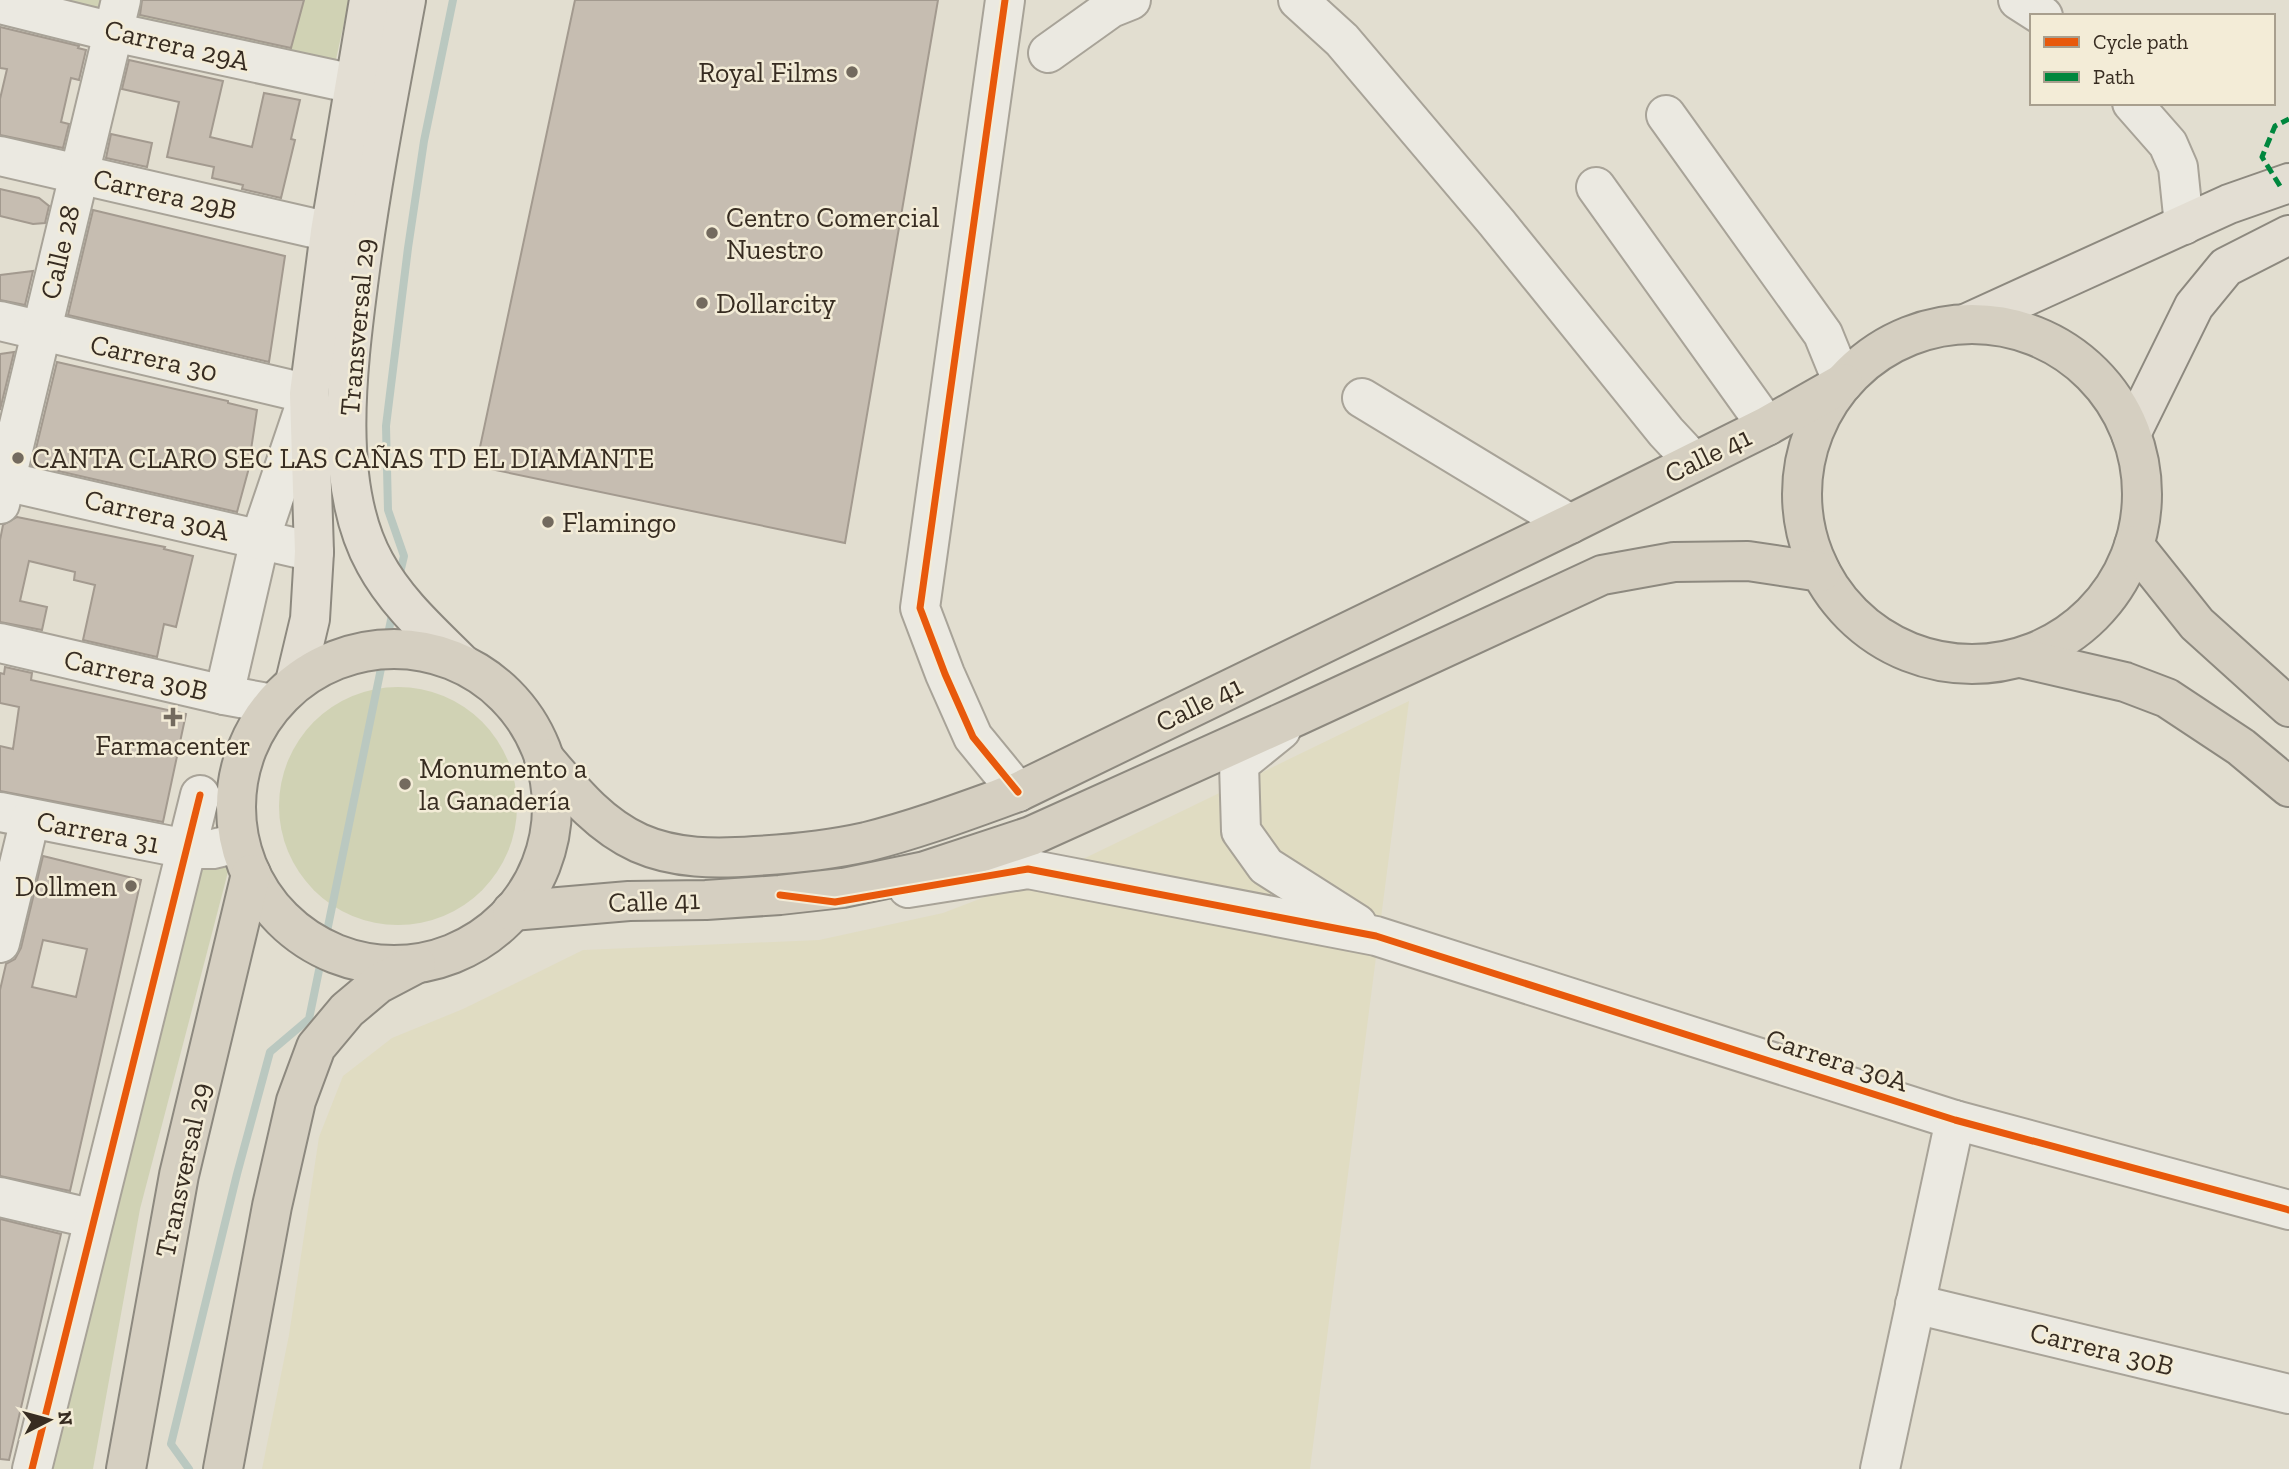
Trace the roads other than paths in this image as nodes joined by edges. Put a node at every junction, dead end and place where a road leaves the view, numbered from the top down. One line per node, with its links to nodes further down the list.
1 (369, 0): 11 (main road, Transversal 29)
2 (406, 0): 38 (main road, Transversal 29)
3 (1004, 0): 45 (street)
4 (1131, 0): 10 (street)
5 (1298, 0): 29 (street)
6 (2018, 0): 8 (street)
7 (0, 4): 9 (street, Carrera 29A)
8 (2040, 14)
9 (117, 16): 11 (street, Carrera 29A); 15 (street, Calle 28)
10 (1048, 54)
11 (354, 84): 19 (main road, Transversal 29)
12 (2134, 105): 18 (street)
13 (1666, 115): 24 (street)
14 (0, 156): 15 (street, Carrera 29B)
15 (78, 175): 19 (street, Carrera 29B); 23 (street, Calle 28)
16 (2289, 183): 18 (main road)
17 (1597, 187): 27 (street)
18 (2184, 225): 22 (main road)
19 (330, 232): 25 (main road, Transversal 29)
20 (2289, 235): 28 (main road)
21 (0, 321): 23 (street, Carrera 30)
22 (1965, 324): 24 (highway); 28 (highway)
23 (41, 331): 25 (street, Carrera 30); 30 (street, Calle 28)
24 (1843, 383): 27 (highway, Calle 41); 35 (highway)
25 (309, 394): 32 (street); 34 (main road, Transversal 29)
26 (1362, 398): 31 (street)
27 (1766, 426): 29 (highway, Calle 41)
28 (2131, 435): 33 (highway)
29 (1694, 462): 31 (highway, Calle 41)
30 (2, 488): 32 (street, Carrera 30A)
31 (1570, 524): 45 (highway, Calle 41)
32 (260, 539): 34 (street, Carrera 30A); 40 (street)
33 (2134, 545): 37 (highway); 41 (highway)
34 (314, 551): 39 (main road, Transversal 29)
35 (1821, 572): 37 (highway); 42 (highway, Calle 41)
36 (0, 643): 40 (street, Carrera 30B)
37 (2021, 658): 44 (highway)
38 (461, 663): 39 (highway); 43 (highway)
39 (284, 693): 40 (street, Carrera 30B); 49 (highway, Transversal 29)
40 (224, 695)
41 (2289, 707)
42 (1297, 716): 50 (highway, Calle 41); 52 (street)
43 (544, 758): 45 (highway, Calle 41); 51 (highway)
44 (2289, 787)
45 (1018, 792)
46 (200, 795): 48 (street)
47 (15, 815): 48 (street, Carrera 31); 53 (street)
48 (187, 849): 49 (street, Carrera 31); 58 (street)
49 (245, 858): 54 (highway); 62 (highway, Transversal 29)
50 (780, 895): 51 (highway, Calle 41); 52 (street)
51 (512, 911): 54 (highway)
52 (1376, 936): 55 (street, Carrera 30A)
53 (0, 943)
54 (418, 963): 63 (highway)
55 (1955, 1120): 57 (street, Carrera 30A); 59 (street)
56 (0, 1197): 58 (street)
57 (2289, 1210)
58 (94, 1219): 61 (street)
59 (1915, 1304): 60 (street, Carrera 30B); 64 (street)
60 (2289, 1394)
61 (32, 1469)
62 (126, 1469)
63 (223, 1469)
64 (1880, 1469)

